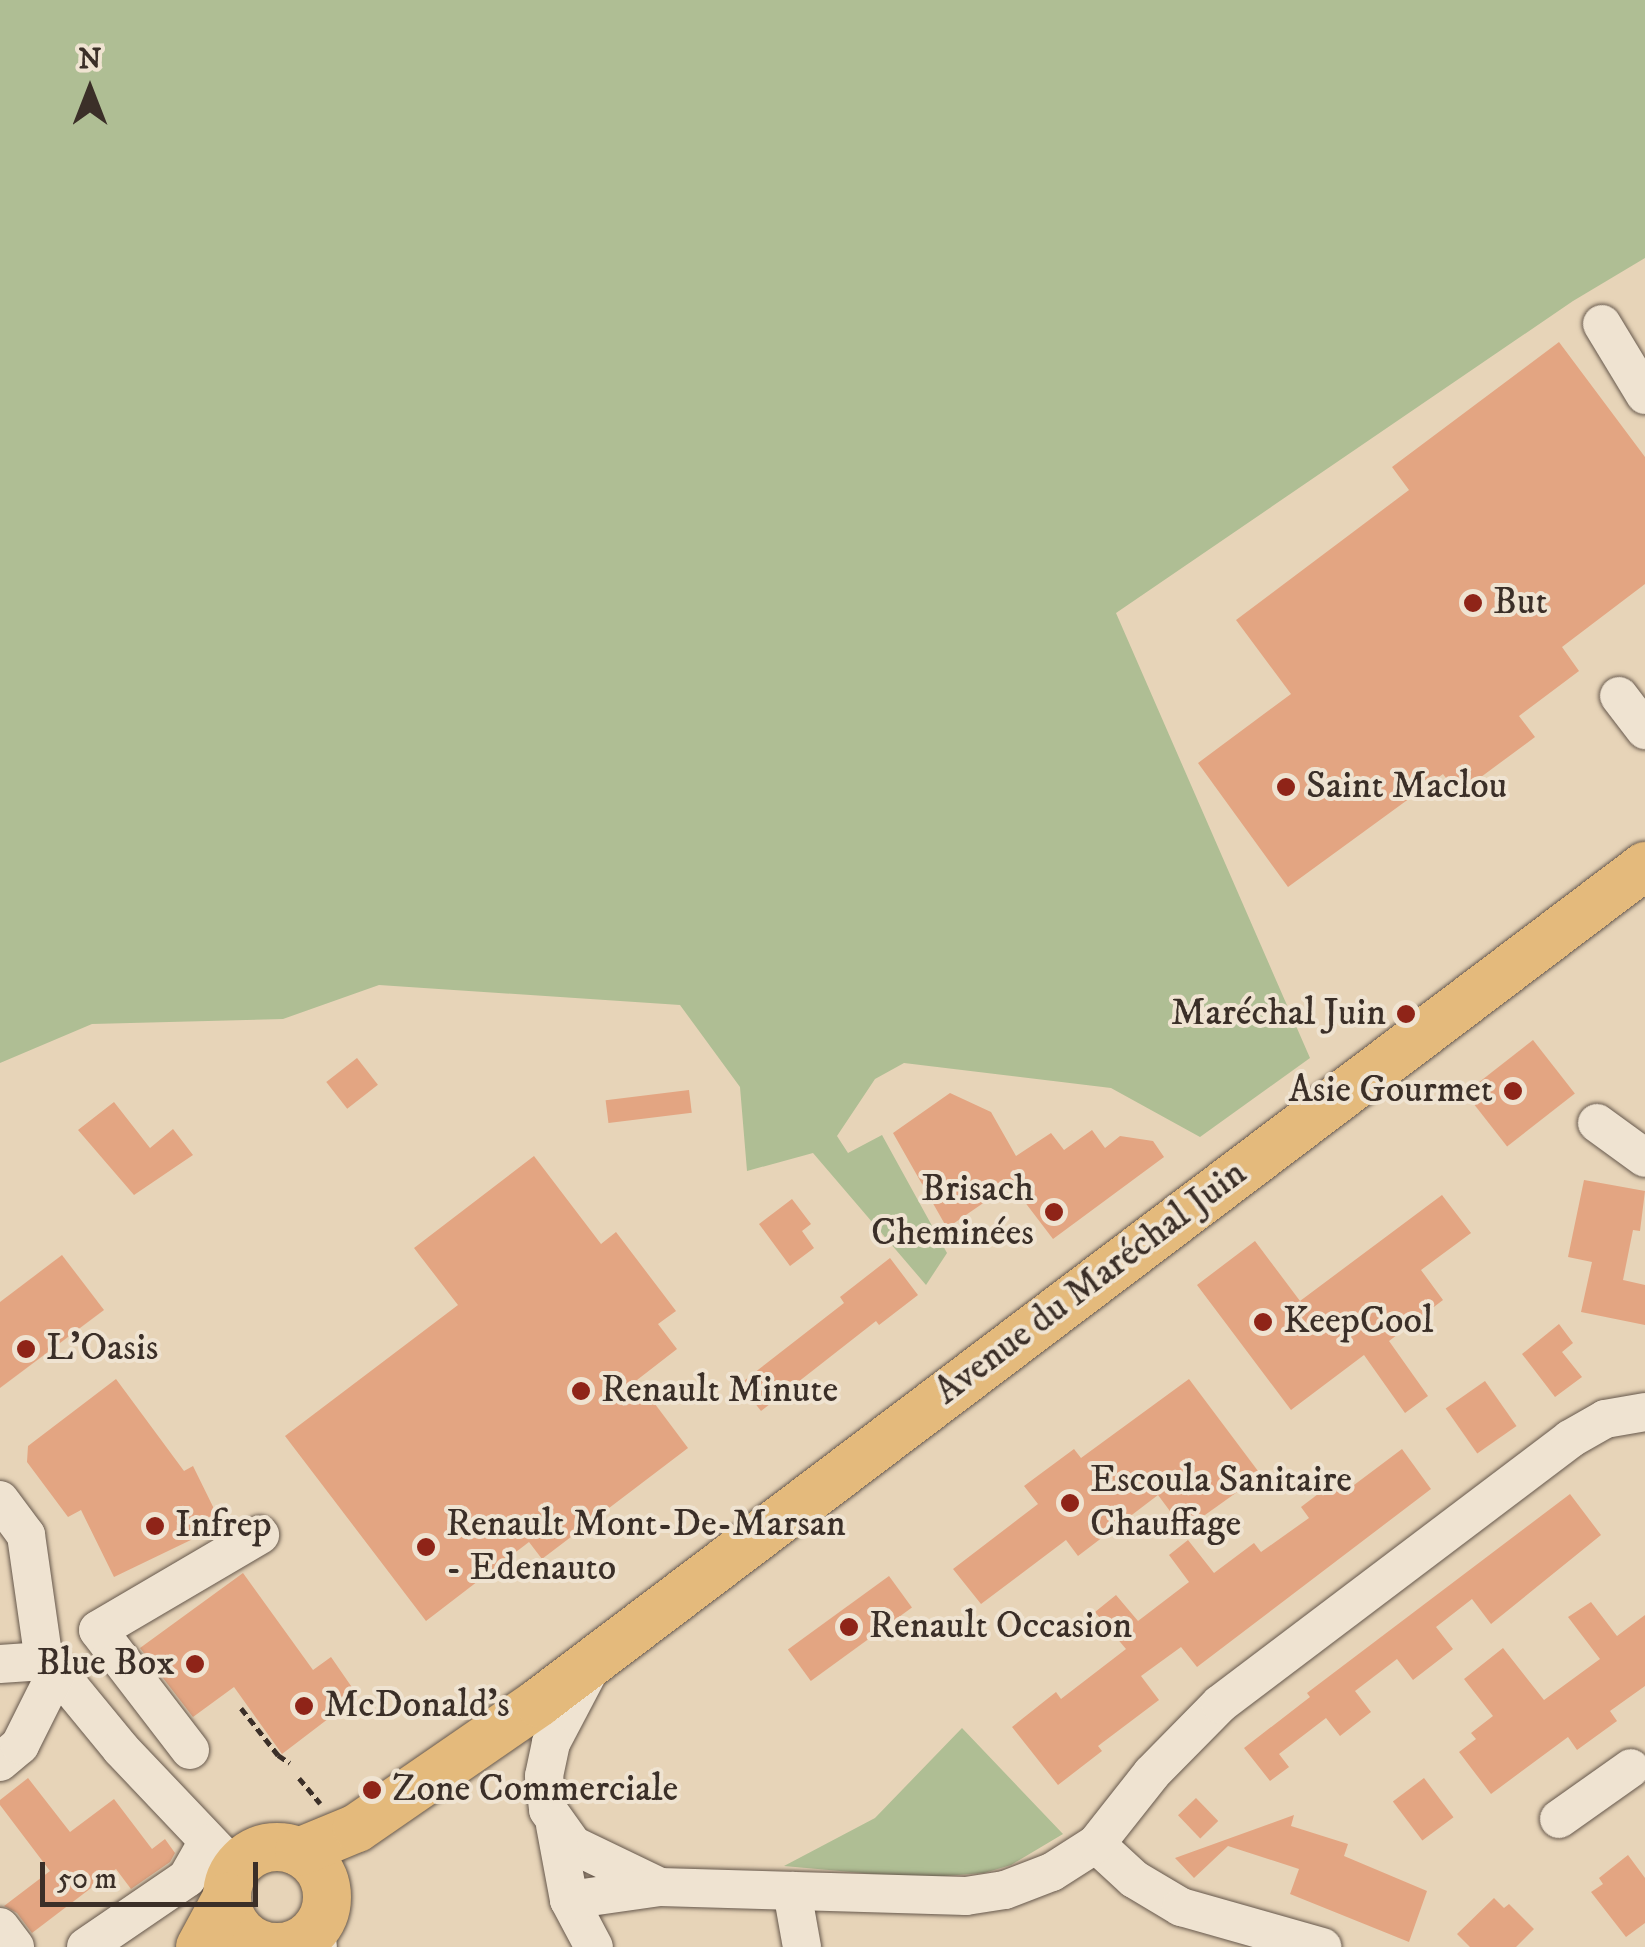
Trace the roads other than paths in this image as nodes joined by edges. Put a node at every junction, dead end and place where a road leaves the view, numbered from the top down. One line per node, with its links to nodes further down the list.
1 (1602, 324): 2 (street)
2 (1644, 392)
3 (1620, 696): 4 (street)
4 (1645, 730)
5 (1645, 866): 11 (main road, Avenue du Maréchal Juin)
6 (1598, 1124): 7 (street)
7 (1645, 1158)
8 (1645, 1412): 20 (street)
9 (0, 1500): 13 (street)
10 (260, 1535): 15 (street)
11 (598, 1657): 14 (main road, Avenue du Maréchal Juin); 19 (street)
12 (0, 1664): 13 (street)
13 (50, 1666): 16 (street); 22 (street)
14 (538, 1703): 21 (main road, Avenue du Maréchal Juin); 27 (main road, Avenue du Maréchal Juin)
15 (190, 1750)
16 (0, 1762)
17 (1640, 1771): 18 (street)
18 (1558, 1819)
19 (554, 1825): 23 (street); 25 (street)
20 (1096, 1844): 24 (street); 33 (street)
21 (298, 1852): 22 (main road); 27 (main road)
22 (223, 1870): 27 (main road); 29 (street); 30 (main road)
23 (660, 1888): 24 (street); 25 (street)
24 (792, 1891): 32 (street)
25 (569, 1900): 31 (street)
26 (0, 1927): 28 (street)
27 (292, 1937)
28 (15, 1947)
29 (86, 1947)
30 (200, 1947)
31 (594, 1947)
32 (802, 1947)
33 (1322, 1947)

